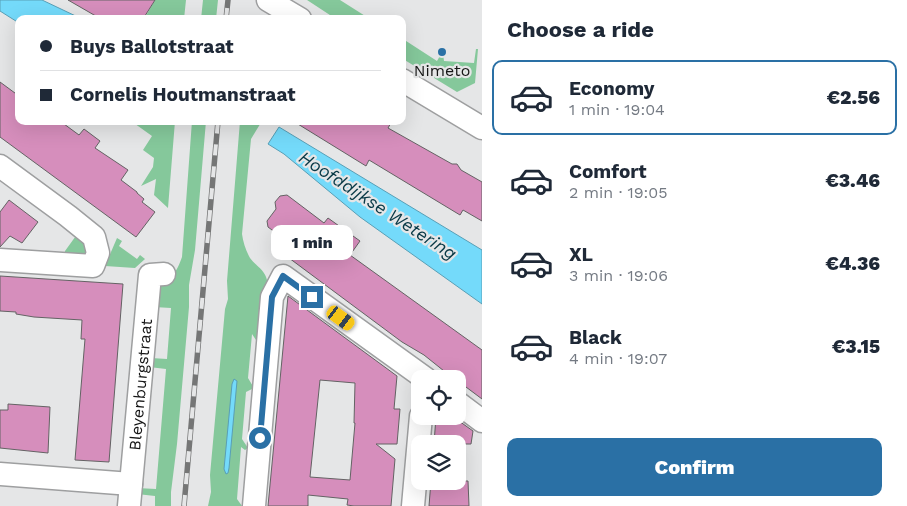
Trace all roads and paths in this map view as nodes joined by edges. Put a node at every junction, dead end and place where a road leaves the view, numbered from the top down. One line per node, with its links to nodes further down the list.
1 (268, 0): 2 (street)
2 (293, 15)
3 (406, 82): 4 (street)
4 (482, 128)
5 (0, 166): 6 (street)
6 (0, 260)
7 (164, 274): 13 (street, Bleyenburgstraat)
8 (414, 370): 15 (street)
9 (466, 409): 10 (street)
10 (482, 421)
11 (420, 425): 16 (street)
12 (0, 474): 13 (street)
13 (131, 484): 14 (street, Bleyenburgstraat)
14 (129, 506)
15 (254, 506)
16 (413, 506)

